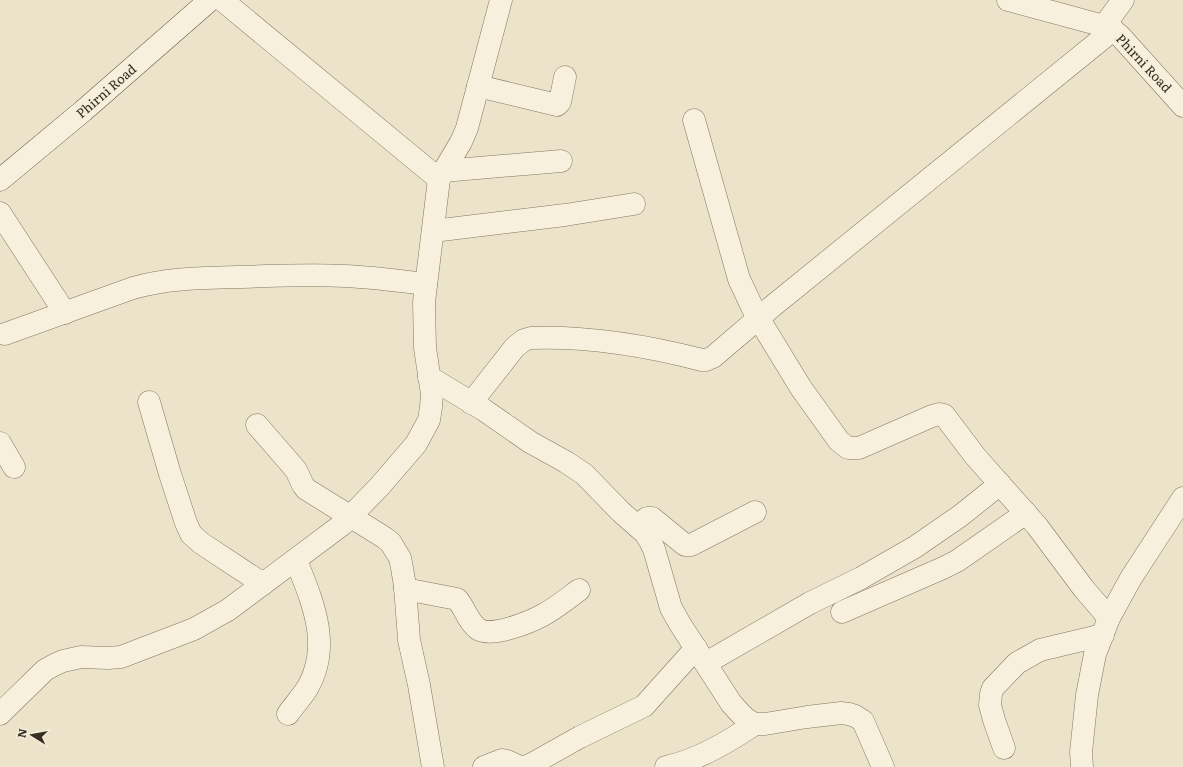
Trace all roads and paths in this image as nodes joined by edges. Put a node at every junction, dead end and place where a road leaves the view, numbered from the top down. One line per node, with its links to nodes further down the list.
1 (210, 0): 13 (street, Phirni Road)
2 (222, 0): 12 (street)
3 (501, 0): 8 (street)
4 (1008, 0): 6 (street, Phirni Road)
5 (1123, 0): 6 (street)
6 (1108, 28): 9 (street, Phirni Road); 19 (street)
7 (565, 77): 8 (street)
8 (478, 86): 12 (street)
9 (1183, 106)
10 (694, 120): 19 (street)
11 (561, 161): 12 (street)
12 (441, 175): 16 (street)
13 (0, 180)
14 (634, 204): 16 (street)
15 (0, 213): 18 (street)
16 (433, 232): 17 (street)
17 (426, 284): 18 (street); 21 (street)
18 (64, 313): 20 (street)
19 (759, 318): 23 (street); 27 (street)
20 (5, 334)
21 (429, 377): 23 (street); 31 (street)
22 (149, 402): 34 (street)
23 (471, 403): 32 (street)
24 (257, 425): 31 (street)
25 (0, 443): 26 (street)
26 (14, 466)
27 (1000, 484): 30 (street); 39 (street)
28 (1183, 498): 38 (street)
29 (755, 512): 32 (street)
30 (1026, 514): 37 (street); 38 (street)
31 (350, 517): 33 (street); 35 (street)
32 (637, 526): 39 (street)
33 (296, 560): 34 (street); 41 (street)
34 (263, 584): 40 (street)
35 (405, 588): 36 (street); 45 (street)
36 (579, 590)
37 (842, 612)
38 (1106, 626): 43 (street); 50 (street)
39 (701, 655): 42 (street); 48 (street)
40 (0, 714)
41 (288, 714)
42 (755, 724): 44 (street); 49 (street)
43 (1004, 748)
44 (678, 765)
45 (433, 767)
46 (484, 767): 47 (street)
47 (520, 767)
48 (524, 767)
49 (883, 767)
50 (1082, 767)

